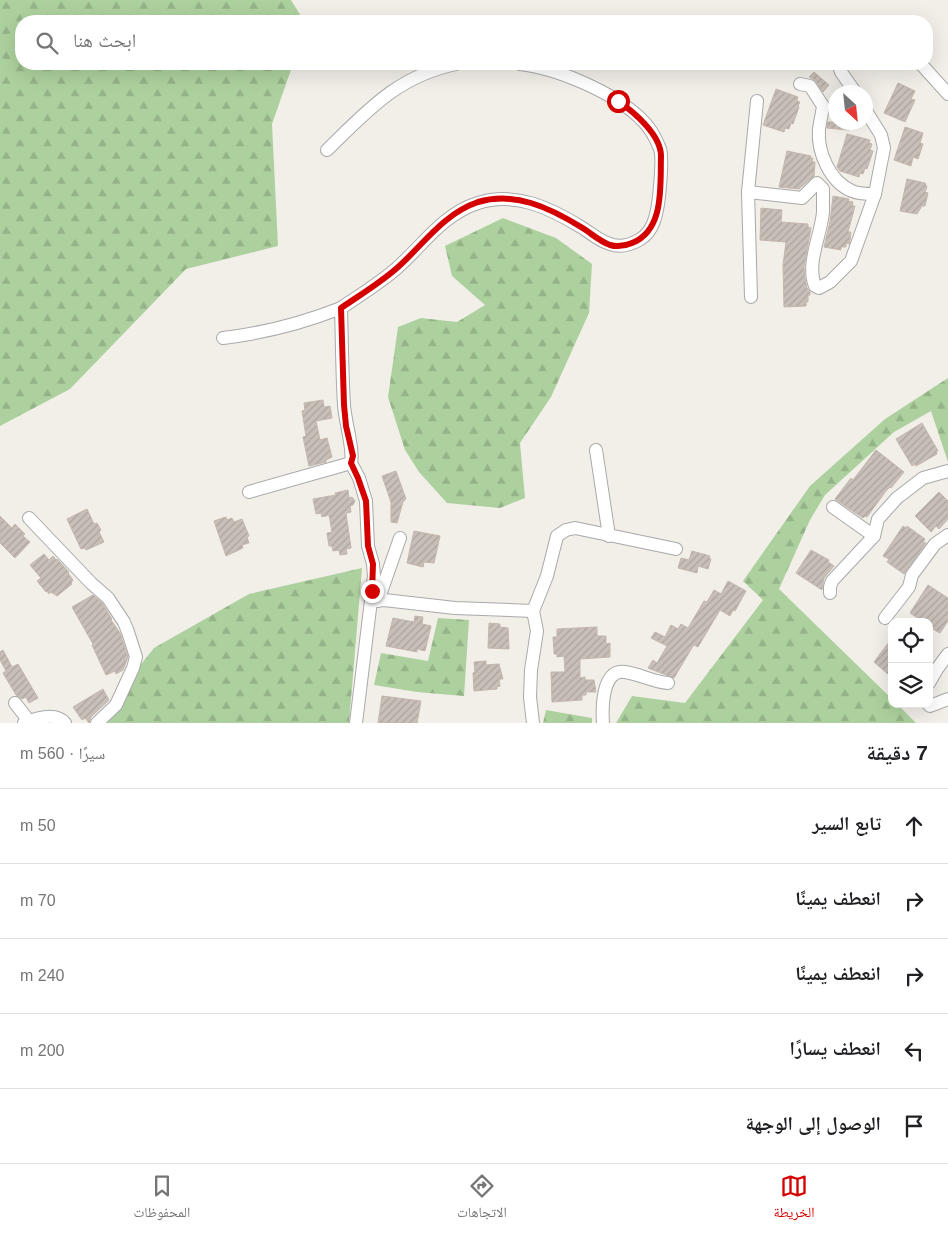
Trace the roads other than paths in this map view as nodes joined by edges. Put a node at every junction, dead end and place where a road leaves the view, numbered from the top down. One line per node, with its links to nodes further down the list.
1 (436, 70): 10 (street)
2 (550, 70): 14 (street)
3 (840, 70): 6 (street)
4 (926, 70): 7 (street)
5 (800, 84): 12 (street)
6 (849, 85)
7 (948, 94)
8 (757, 101): 11 (street)
9 (873, 123): 12 (street)
10 (327, 150)
11 (748, 192): 12 (street); 13 (street)
12 (874, 194)
13 (751, 297)
14 (341, 308): 15 (street); 17 (street)
15 (223, 338)
16 (596, 450): 23 (street)
17 (351, 463): 19 (street); 28 (street)
18 (948, 471): 24 (street)
19 (249, 492)
20 (833, 507): 24 (street)
21 (28, 518): 39 (street)
22 (948, 535): 30 (street)
23 (608, 536): 26 (street); 29 (street)
24 (874, 536): 27 (street)
25 (400, 538): 28 (street)
26 (676, 549)
27 (830, 593)
28 (375, 601): 29 (street); 40 (street)
29 (533, 611): 41 (street)
30 (885, 618)
31 (948, 654): 32 (street)
32 (933, 676)
33 (668, 684): 42 (street)
34 (948, 700): 36 (street)
35 (15, 703): 37 (street)
36 (933, 705)
37 (26, 722): 38 (street)
38 (65, 723)
39 (97, 723)
40 (356, 723)
41 (533, 723)
42 (602, 723)

